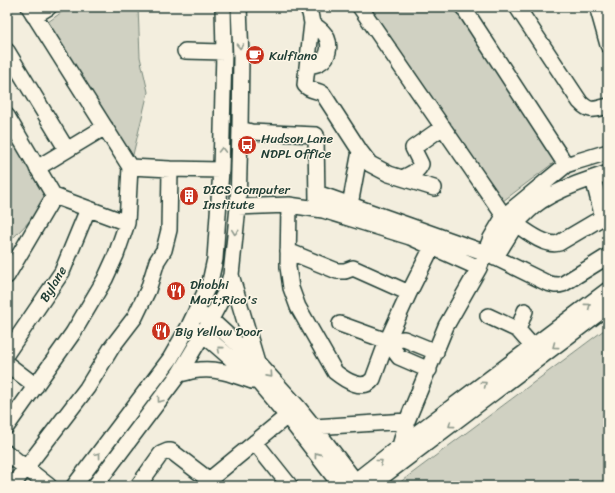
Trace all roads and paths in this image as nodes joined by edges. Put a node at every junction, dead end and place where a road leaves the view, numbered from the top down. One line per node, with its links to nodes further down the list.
1 (49, 7): 9 (street)
2 (223, 7): 13 (street)
3 (239, 7): 18 (street, one-way to 18)
4 (307, 7): 20 (street)
5 (360, 7): 17 (street)
6 (463, 7): 22 (street)
7 (517, 7): 14 (street)
8 (599, 7): 10 (street)
9 (32, 12): 16 (street)
10 (608, 45)
11 (7, 51): 19 (street)
12 (185, 51): 13 (street)
13 (224, 52): 26 (street, one-way to 13)
14 (608, 106)
15 (7, 116): 24 (street)
16 (104, 127): 19 (street); 23 (street)
17 (443, 127): 28 (street); 38 (street)
18 (240, 129): 31 (street); 35 (street)
19 (67, 150): 24 (street)
20 (360, 151): 28 (street); 34 (street)
21 (608, 152): 22 (street)
22 (566, 165): 38 (street)
23 (136, 167): 25 (street); 39 (street)
24 (37, 168): 32 (street)
25 (170, 169): 26 (street); 76 (street)
26 (221, 170): 50 (street)
27 (608, 174): 29 (street)
28 (402, 178): 30 (street)
29 (593, 178): 38 (street); 38 (street)
30 (434, 188)
31 (317, 193): 34 (street); 37 (street)
32 (54, 196): 36 (street); 46 (street)
33 (289, 205): 35 (street); 37 (street); 41 (street)
34 (350, 205): 42 (street)
35 (238, 207): 45 (street, one-way to 45)
36 (88, 209): 39 (street); 61 (street, Bylane)
37 (317, 209): 40 (street)
38 (510, 220): 42 (street)
39 (127, 223): 67 (street)
40 (432, 247): 44 (street); 48 (street)
41 (288, 251): 48 (street); 58 (street)
42 (490, 256): 43 (street); 44 (street)
43 (608, 256)
44 (479, 268): 60 (street)
45 (231, 275): 53 (street); 62 (street)
46 (7, 276)
47 (608, 290): 59 (street, one-way to 47)
48 (409, 293): 58 (street)
49 (608, 306): 75 (street, one-way to 75)
50 (196, 311): 53 (street); 55 (street)
51 (525, 311): 56 (street)
52 (488, 316): 56 (street)
53 (210, 320): 57 (street); 62 (street)
54 (340, 324): 58 (street)
55 (190, 326): 57 (street); 81 (street, one-way to 55)
56 (518, 330): 59 (street)
57 (203, 334): 65 (street); 66 (street, one-way to 57)
58 (387, 341): 60 (street); 64 (street)
59 (533, 347): 73 (street, one-way to 59)
60 (436, 352): 64 (street)
61 (7, 353)
62 (257, 362): 71 (street, one-way to 71)
63 (7, 364): 67 (street)
64 (429, 370): 69 (street)
65 (179, 374): 66 (street); 82 (street, one-way to 82)
66 (259, 383): 68 (street)
67 (36, 386): 70 (street)
68 (287, 416): 72 (street); 85 (street, one-way to 68)
69 (407, 421): 71 (street); 73 (street)
70 (7, 426)
71 (314, 426): 78 (street)
72 (255, 442): 77 (street); 84 (street)
73 (400, 446): 75 (street); 78 (street, one-way to 73)
74 (7, 453): 76 (street)
75 (400, 463): 86 (street)
76 (26, 469): 79 (street); 80 (street)
77 (207, 483): 83 (street)
78 (354, 485)
79 (12, 486)
80 (49, 486)
81 (74, 486)
82 (95, 486)
83 (138, 486)
84 (290, 486)
85 (341, 486)
86 (370, 486)

